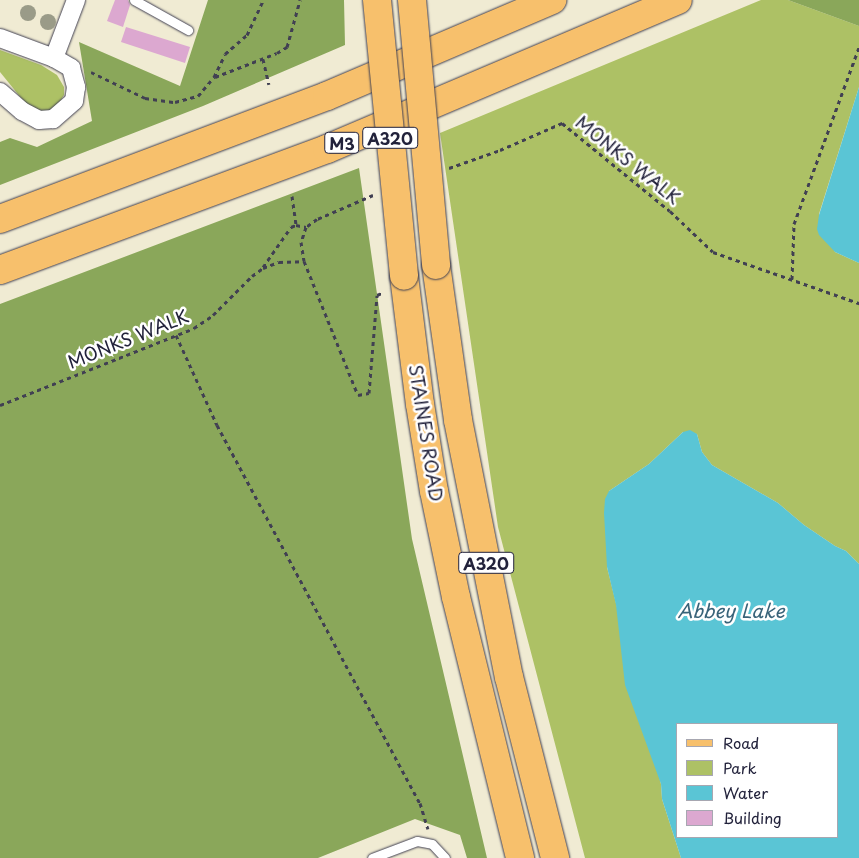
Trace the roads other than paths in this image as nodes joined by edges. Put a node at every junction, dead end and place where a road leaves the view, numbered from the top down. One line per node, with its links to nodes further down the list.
1 (76, 0): 9 (street)
2 (134, 0): 7 (lane)
3 (377, 0): 15 (main road, STAINES ROAD / A320, bridge)
4 (412, 0): 16 (main road, STAINES ROAD / A320, bridge)
5 (552, 0): 11 (main road)
6 (678, 0): 12 (main road, M3)
7 (188, 30)
8 (0, 38): 9 (street)
9 (54, 58): 10 (street)
10 (0, 92)
11 (0, 219)
12 (0, 270)
13 (372, 858): 14 (lane)
14 (445, 858)
15 (520, 858)
16 (554, 858)

